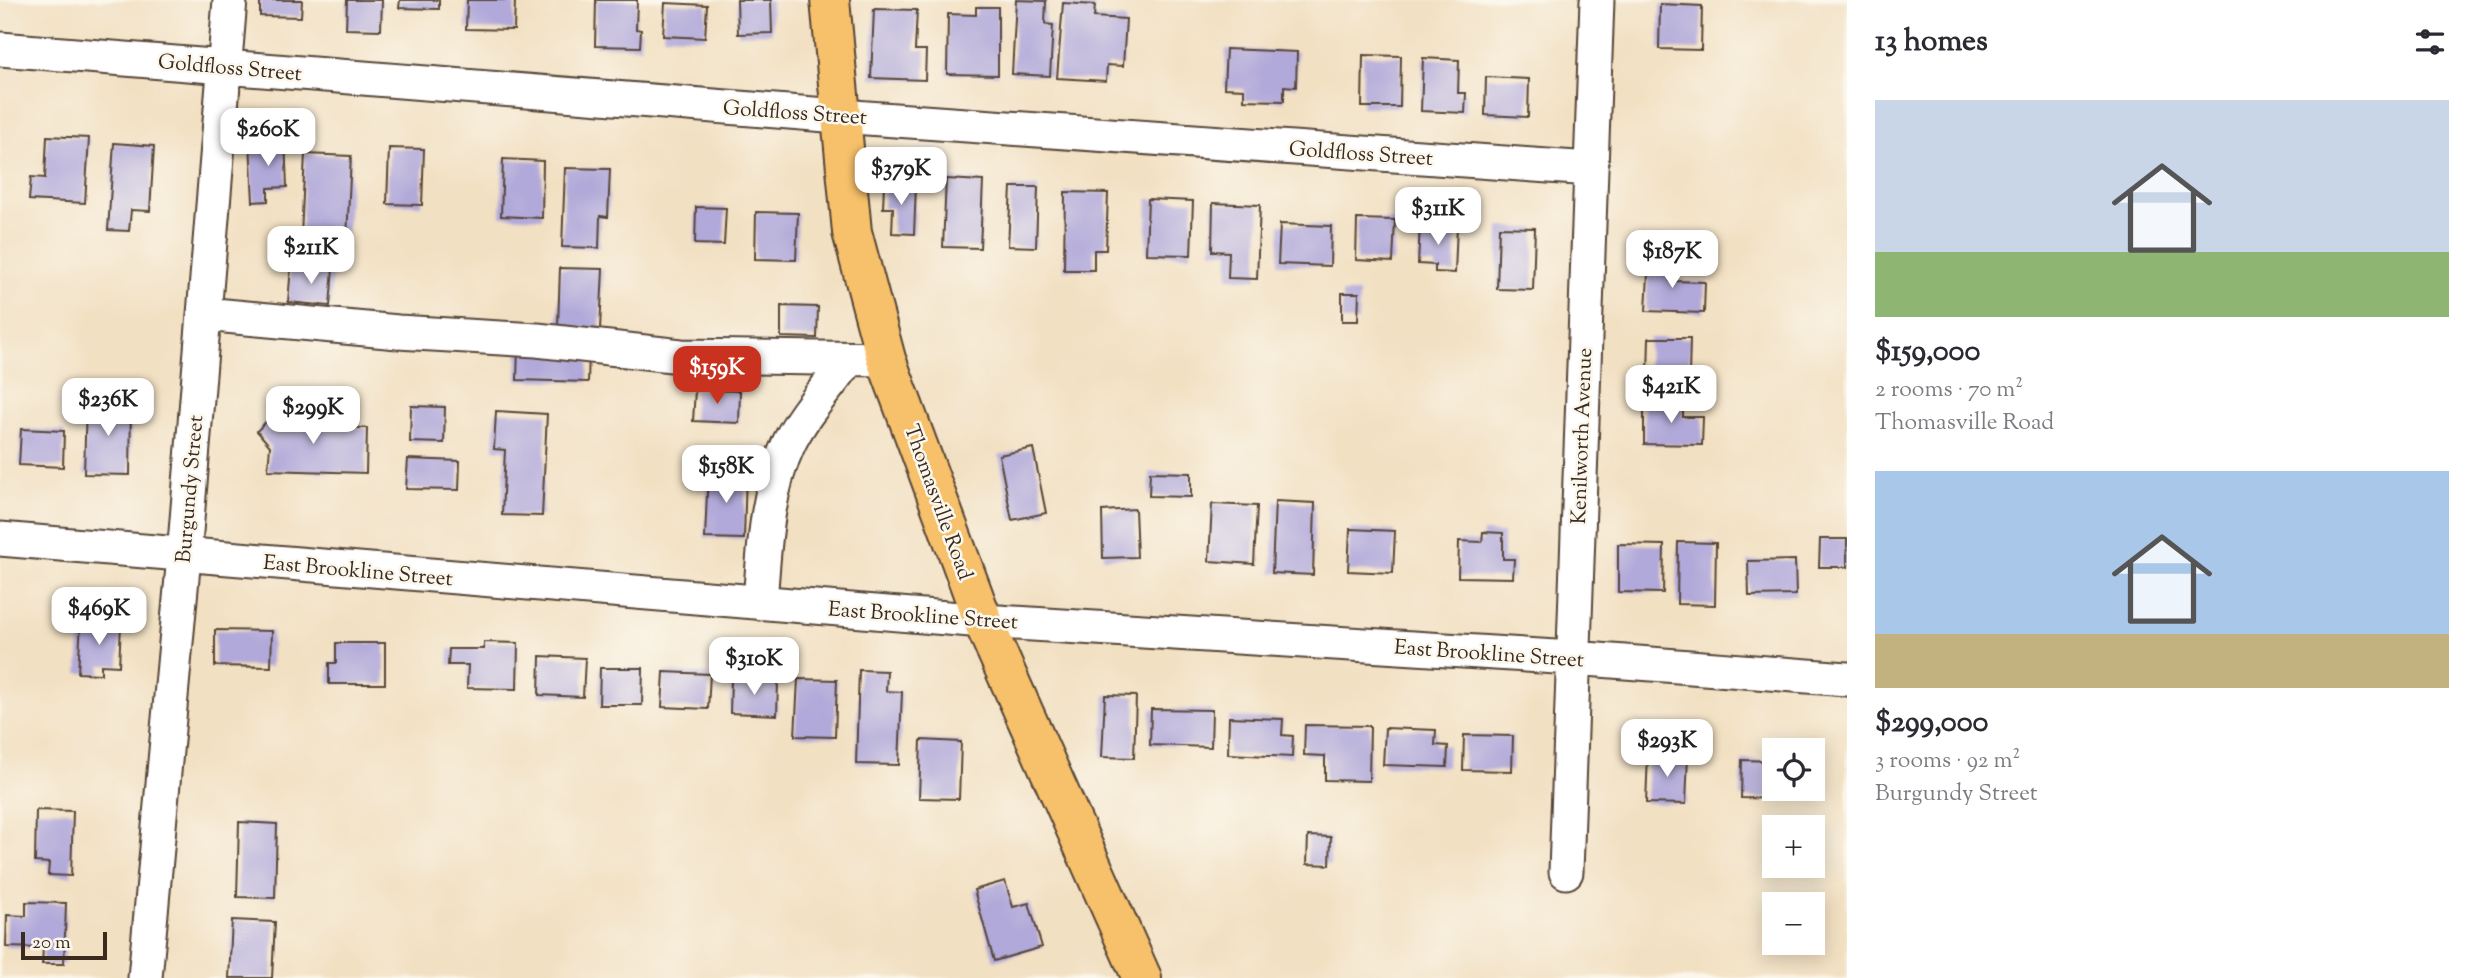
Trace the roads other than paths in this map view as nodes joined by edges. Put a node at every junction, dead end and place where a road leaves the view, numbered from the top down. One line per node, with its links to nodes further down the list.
1 (230, 0): 5 (street, Burgundy Street)
2 (830, 0): 6 (main road, Thomasville Road)
3 (1597, 0): 7 (street, Kenilworth Avenue)
4 (0, 49): 5 (street, Goldfloss Street)
5 (224, 67): 6 (street, Goldfloss Street); 8 (street, Burgundy Street)
6 (839, 116): 7 (street, Goldfloss Street); 10 (main road, Thomasville Road)
7 (1591, 170): 15 (street, Kenilworth Avenue)
8 (204, 314): 9 (street); 12 (street, Burgundy Street)
9 (849, 359): 10 (street); 13 (street)
10 (886, 359): 14 (main road, Thomasville Road)
11 (0, 539): 12 (street, East Brookline Street)
12 (184, 556): 13 (street, East Brookline Street); 18 (street, Burgundy Street)
13 (760, 603): 14 (street, East Brookline Street)
14 (984, 621): 15 (street, East Brookline Street); 19 (main road, Thomasville Road)
15 (1573, 658): 16 (street, East Brookline Street); 17 (street, Kenilworth Avenue)
16 (1847, 679)
17 (1566, 872)
18 (145, 978)
19 (1142, 978)

